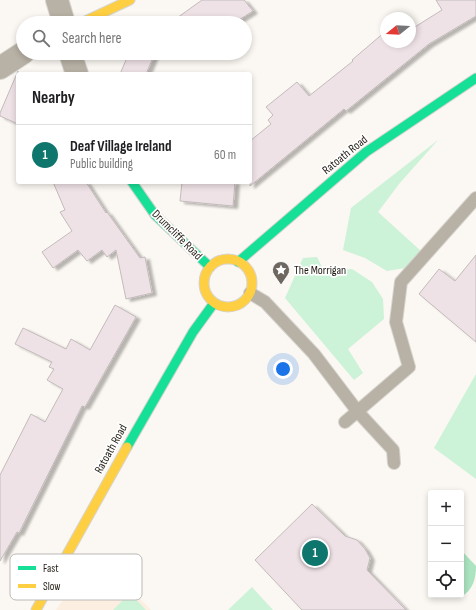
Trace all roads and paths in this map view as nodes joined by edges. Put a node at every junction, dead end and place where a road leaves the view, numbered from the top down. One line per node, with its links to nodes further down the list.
1 (57, 0): 3 (street)
2 (130, 0): 4 (main road)
3 (62, 16)
4 (96, 16)
5 (16, 58): 7 (street)
6 (72, 60): 8 (street)
7 (0, 68)
8 (76, 72)
9 (476, 78): 12 (main road, Ratoath Road)
10 (133, 184): 13 (main road, Drumcliffe Road)
11 (476, 198): 16 (lane)
12 (238, 262): 13 (main road); 14 (main road)
13 (210, 267): 15 (main road)
14 (250, 293): 15 (main road); 16 (lane)
15 (214, 303): 19 (main road, Ratoath Road)
16 (358, 412): 17 (lane); 18 (lane)
17 (345, 422)
18 (394, 463)
19 (67, 554)
20 (42, 600): 21 (main road, Ratoath Road)
21 (36, 610)

